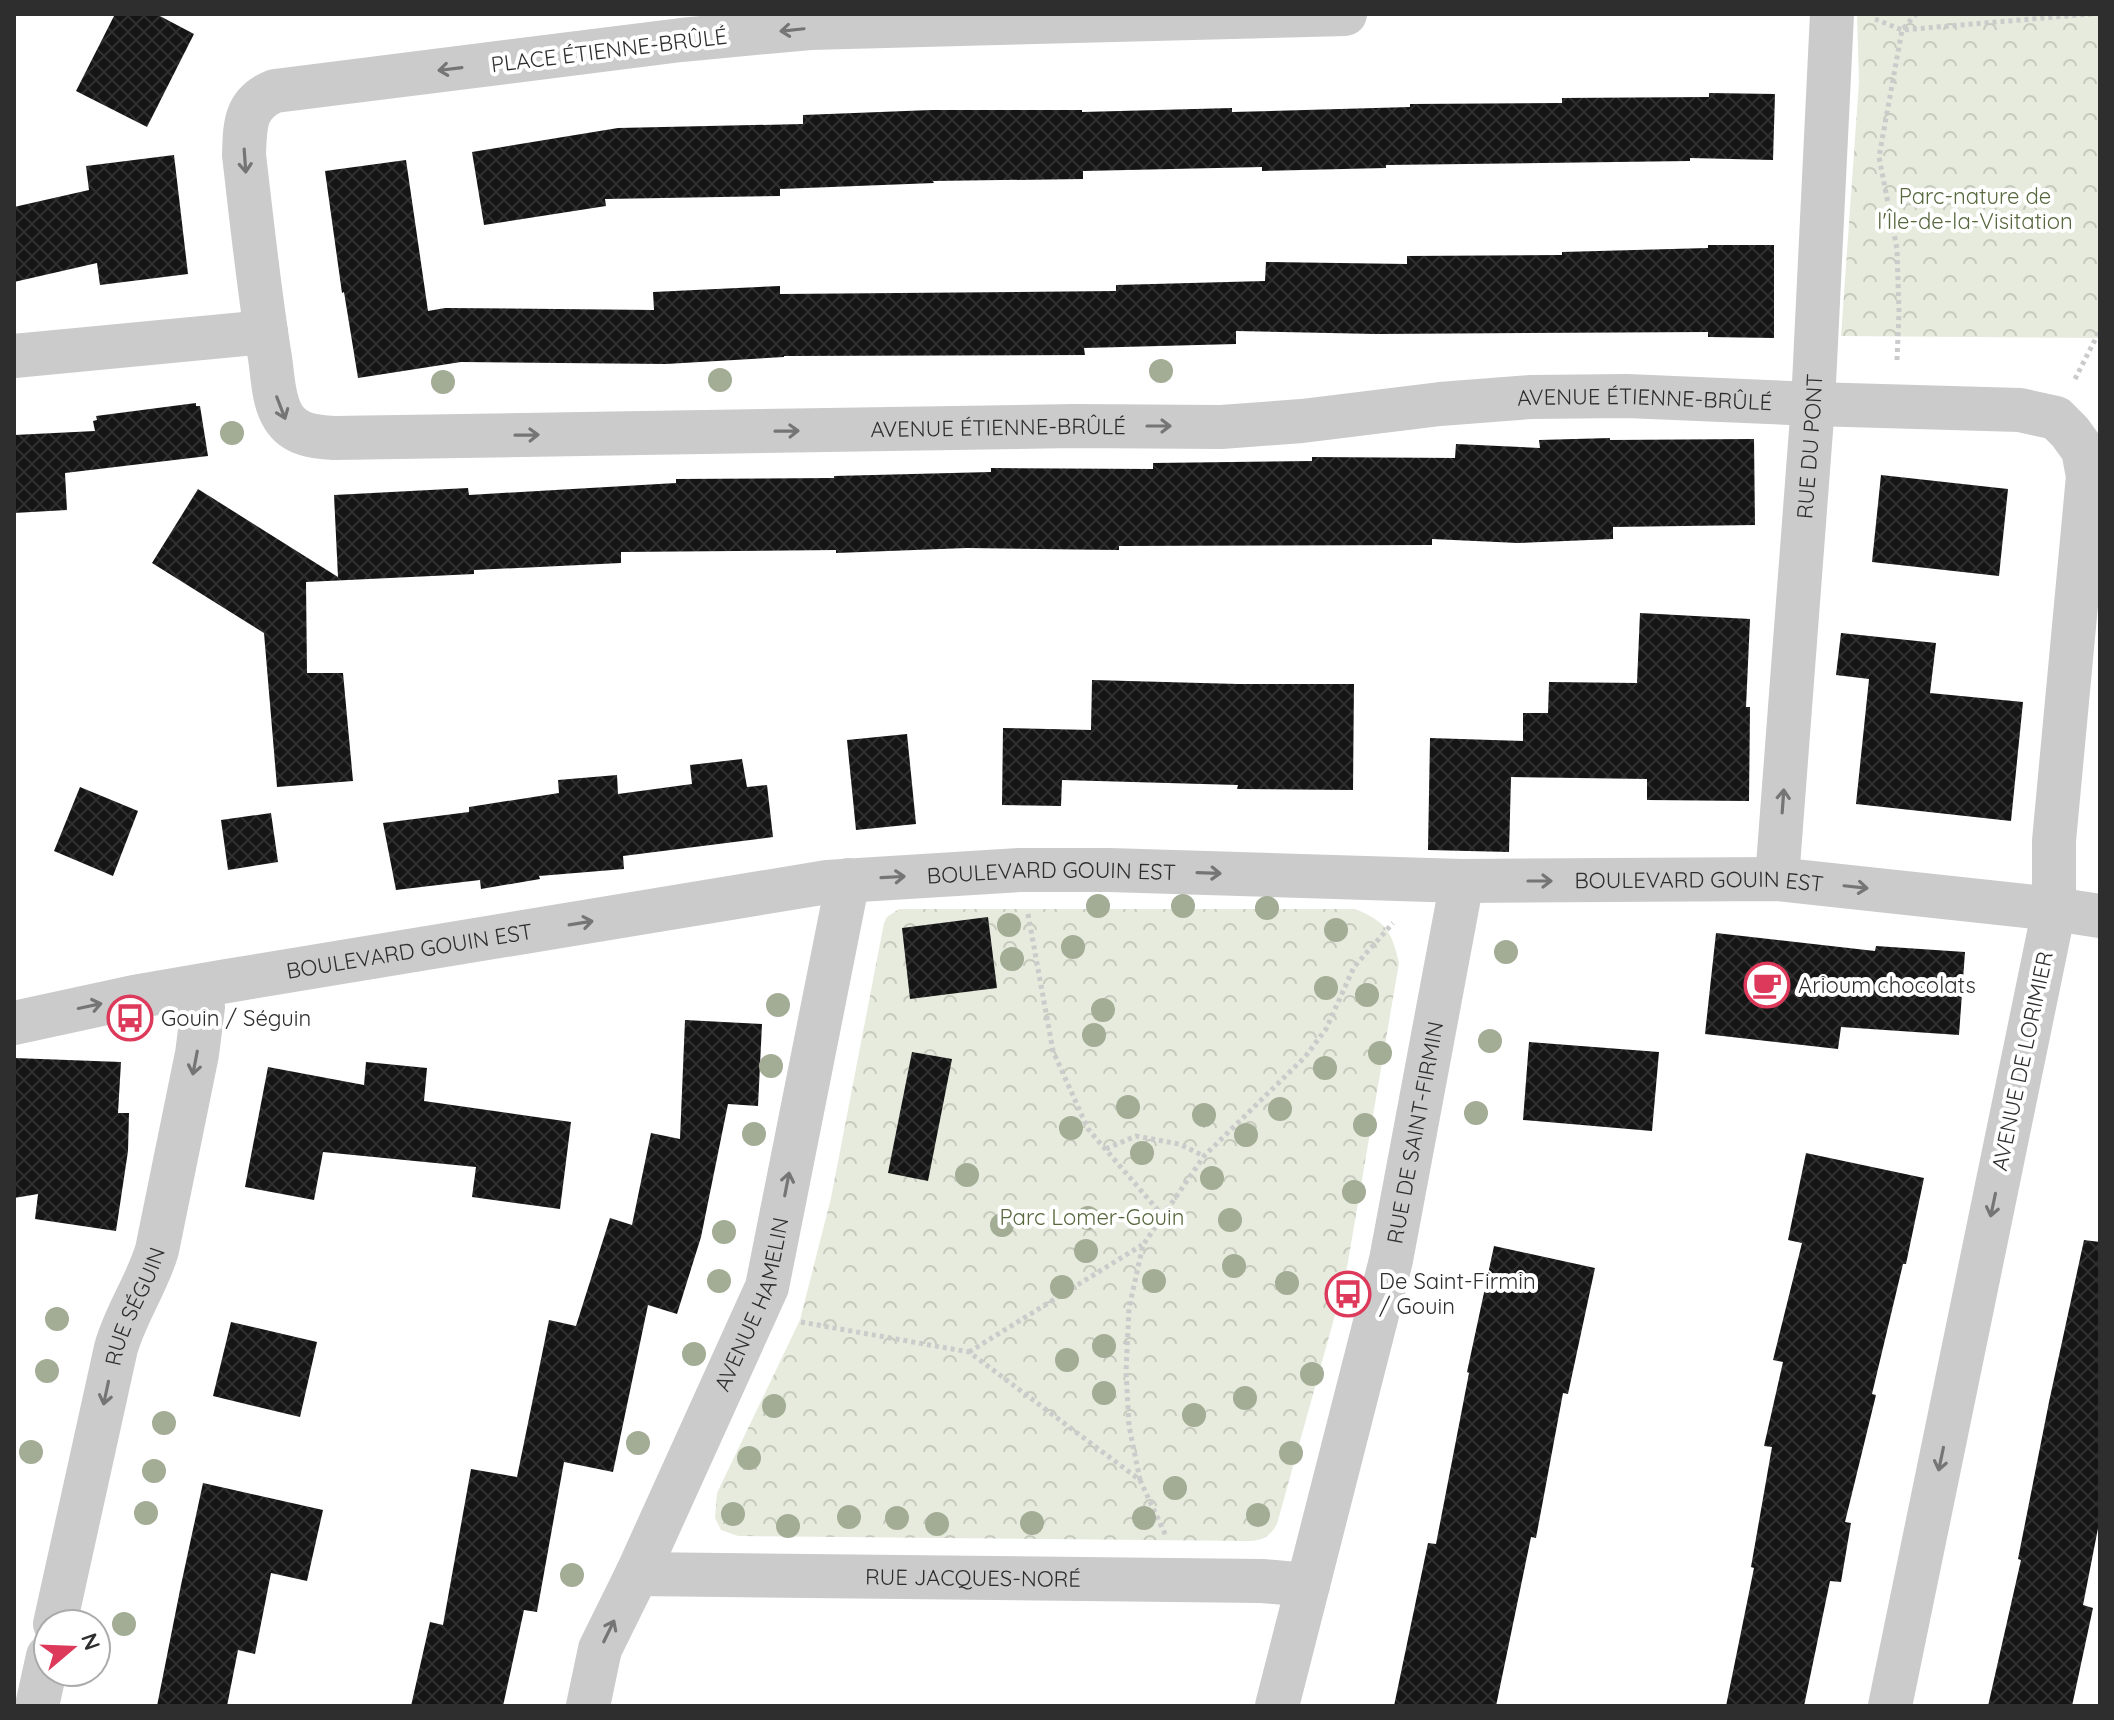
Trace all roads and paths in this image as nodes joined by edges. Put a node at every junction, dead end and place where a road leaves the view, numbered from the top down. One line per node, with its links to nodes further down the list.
1 (1345, 14): 8 (street, PLACE ÉTIENNE-BRÛLÉ, one-way to 8)
2 (1832, 14): 10 (street, RUE DU PONT)
3 (1863, 14): 6 (path)
4 (1916, 14): 6 (path)
5 (2091, 14): 6 (path)
6 (1902, 30): 11 (path)
7 (2100, 330): 12 (path)
8 (266, 332): 9 (street); 10 (street, AVENUE ÉTIENNE-BRÛLÉ, one-way to 10)
9 (14, 356)
10 (1813, 404): 11 (street, AVENUE ÉTIENNE-BRÛLÉ); 14 (street, RUE DU PONT, one-way to 10)
11 (1895, 405): 12 (street, AVENUE ÉTIENNE-BRÛLÉ)
12 (2056, 418): 17 (street, AVENUE DE LORIMIER)
13 (1020, 870): 15 (street, BOULEVARD GOUIN EST, one-way to 13); 16 (street, BOULEVARD GOUIN EST, one-way to 16); 22 (path)
14 (1777, 879): 16 (street, BOULEVARD GOUIN EST, one-way to 14); 17 (street, BOULEVARD GOUIN EST, one-way to 17)
15 (848, 880): 20 (street, BOULEVARD GOUIN EST, one-way to 15); 26 (street, AVENUE HAMELIN, one-way to 15)
16 (1462, 881): 31 (street, RUE DE SAINT-FIRMIN)
17 (2054, 909): 18 (street, BOULEVARD GOUIN EST); 35 (street, AVENUE DE LORIMIER, one-way to 35)
18 (2100, 916)
19 (1399, 917): 23 (path)
20 (200, 986): 21 (street, BOULEVARD GOUIN EST, one-way to 20); 32 (street, RUE SÉGUIN, one-way to 32)
21 (14, 1023)
22 (1106, 1149): 23 (path); 24 (path)
23 (1204, 1156): 24 (path)
24 (1163, 1216): 25 (path)
25 (1143, 1245): 27 (path); 28 (path)
26 (754, 1313): 27 (path); 29 (street, AVENUE HAMELIN)
27 (969, 1352): 28 (path)
28 (1140, 1480): 30 (path)
29 (637, 1574): 30 (street, RUE JACQUES-NORÉ); 33 (street, AVENUE HAMELIN, one-way to 29)
30 (1187, 1580): 31 (street, RUE JACQUES-NORÉ)
31 (1308, 1585): 34 (street, RUE DE SAINT-FIRMIN)
32 (59, 1608)
33 (588, 1706)
34 (1277, 1706)
35 (1890, 1706)

